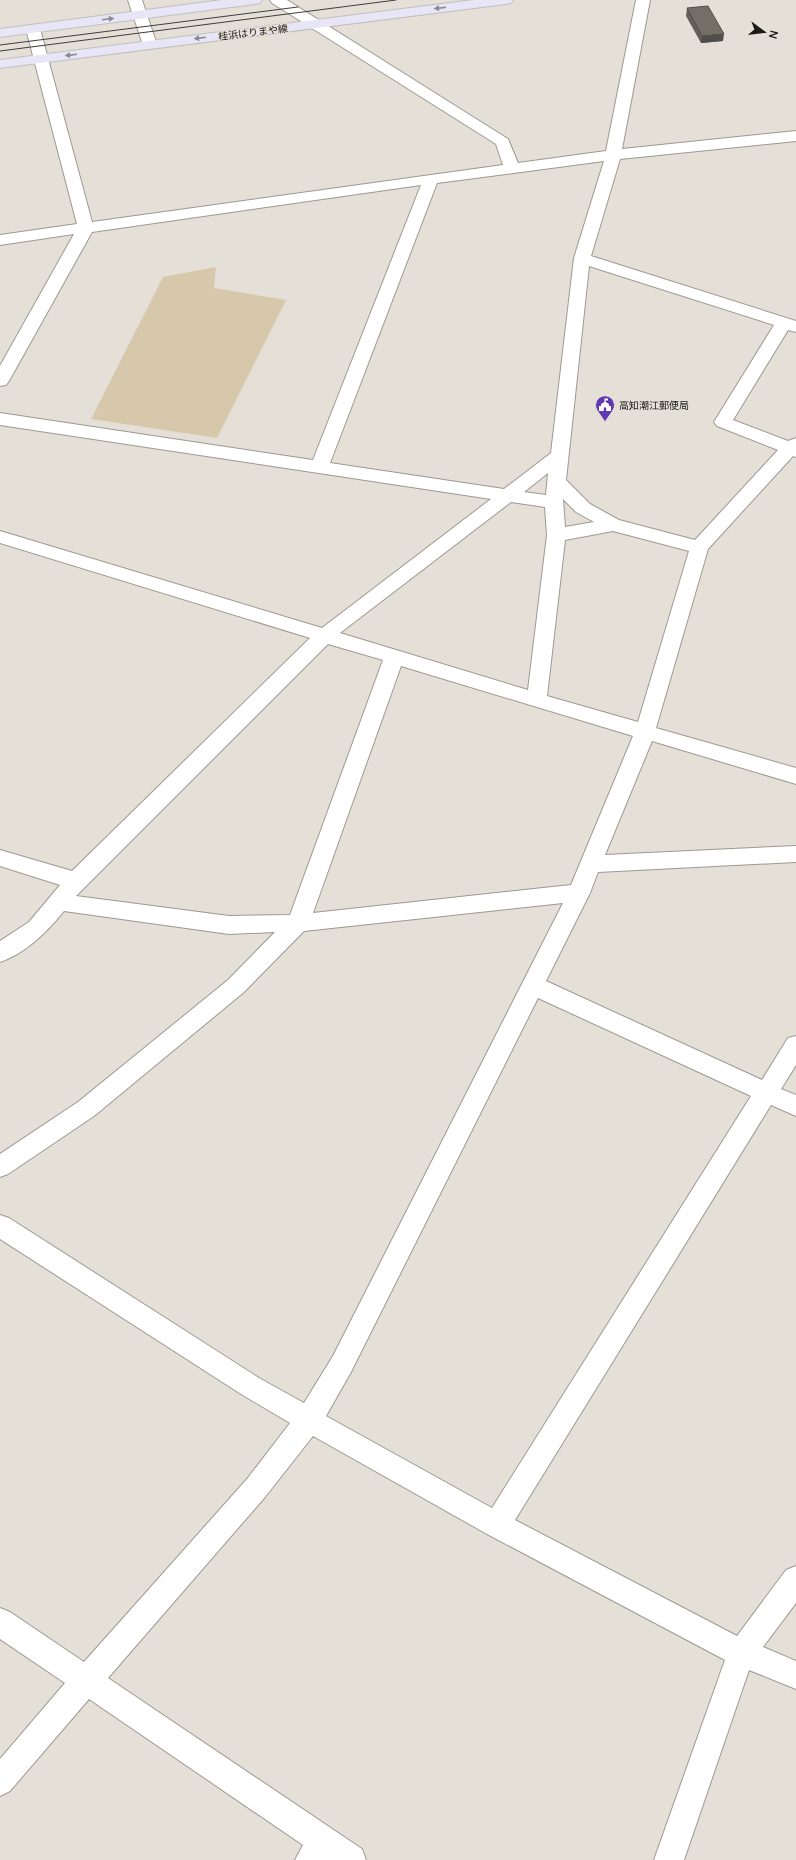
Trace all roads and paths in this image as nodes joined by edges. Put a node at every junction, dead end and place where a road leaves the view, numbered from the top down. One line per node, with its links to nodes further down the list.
1 (135, 0): 6 (street)
2 (255, 0): 6 (main road)
3 (277, 0): 7 (street)
4 (506, 0): 7 (main road, 桂浜はりまや線, one-way to 7)
5 (643, 0): 14 (street)
6 (140, 15): 8 (main road, one-way to 6); 10 (street)
7 (313, 24): 10 (main road, 桂浜はりまや線, one-way to 10); 15 (street)
8 (34, 28): 9 (main road); 11 (street)
9 (0, 33)
10 (150, 45): 11 (main road, 桂浜はりまや線, one-way to 11)
11 (41, 58): 12 (main road, 桂浜はりまや線); 17 (street)
12 (0, 64)
13 (796, 136): 14 (street)
14 (613, 156): 15 (street); 19 (street)
15 (512, 168): 16 (street)
16 (431, 179): 17 (street); 25 (street)
17 (86, 228): 18 (street); 21 (street)
18 (0, 240)
19 (582, 258): 20 (street); 24 (street)
20 (790, 325): 23 (street)
21 (0, 381)
22 (0, 419): 25 (street)
23 (794, 448): 32 (street)
24 (560, 456): 26 (street); 27 (street)
25 (320, 466): 27 (street)
26 (556, 481): 28 (street); 29 (street)
27 (509, 495): 28 (street); 33 (street)
28 (554, 502): 30 (street)
29 (613, 526): 30 (street); 32 (street)
30 (556, 535): 35 (street)
31 (0, 537): 33 (street)
32 (699, 547): 36 (street)
33 (324, 636): 34 (street); 41 (street)
34 (394, 656): 35 (street); 44 (street)
35 (537, 700): 36 (street)
36 (645, 732): 37 (street); 40 (street)
37 (796, 776)
38 (796, 854): 40 (street)
39 (0, 858): 41 (street)
40 (591, 864): 42 (street)
41 (76, 881): 43 (street)
42 (579, 893): 44 (street); 46 (street)
43 (59, 902): 44 (street); 45 (street)
44 (298, 924): 50 (street)
45 (0, 953)
46 (532, 985): 48 (street); 52 (street)
47 (796, 1045): 48 (street)
48 (766, 1092): 49 (street); 53 (street)
49 (796, 1106)
50 (0, 1167)
51 (0, 1226): 52 (street)
52 (310, 1420): 53 (street); 58 (street)
53 (497, 1525): 56 (street)
54 (796, 1580): 56 (street)
55 (0, 1622): 58 (street)
56 (741, 1653): 57 (street); 62 (street)
57 (796, 1675)
58 (87, 1680): 59 (street); 60 (street)
59 (0, 1782)
60 (316, 1851): 61 (street)
61 (350, 1860)
62 (669, 1860)

